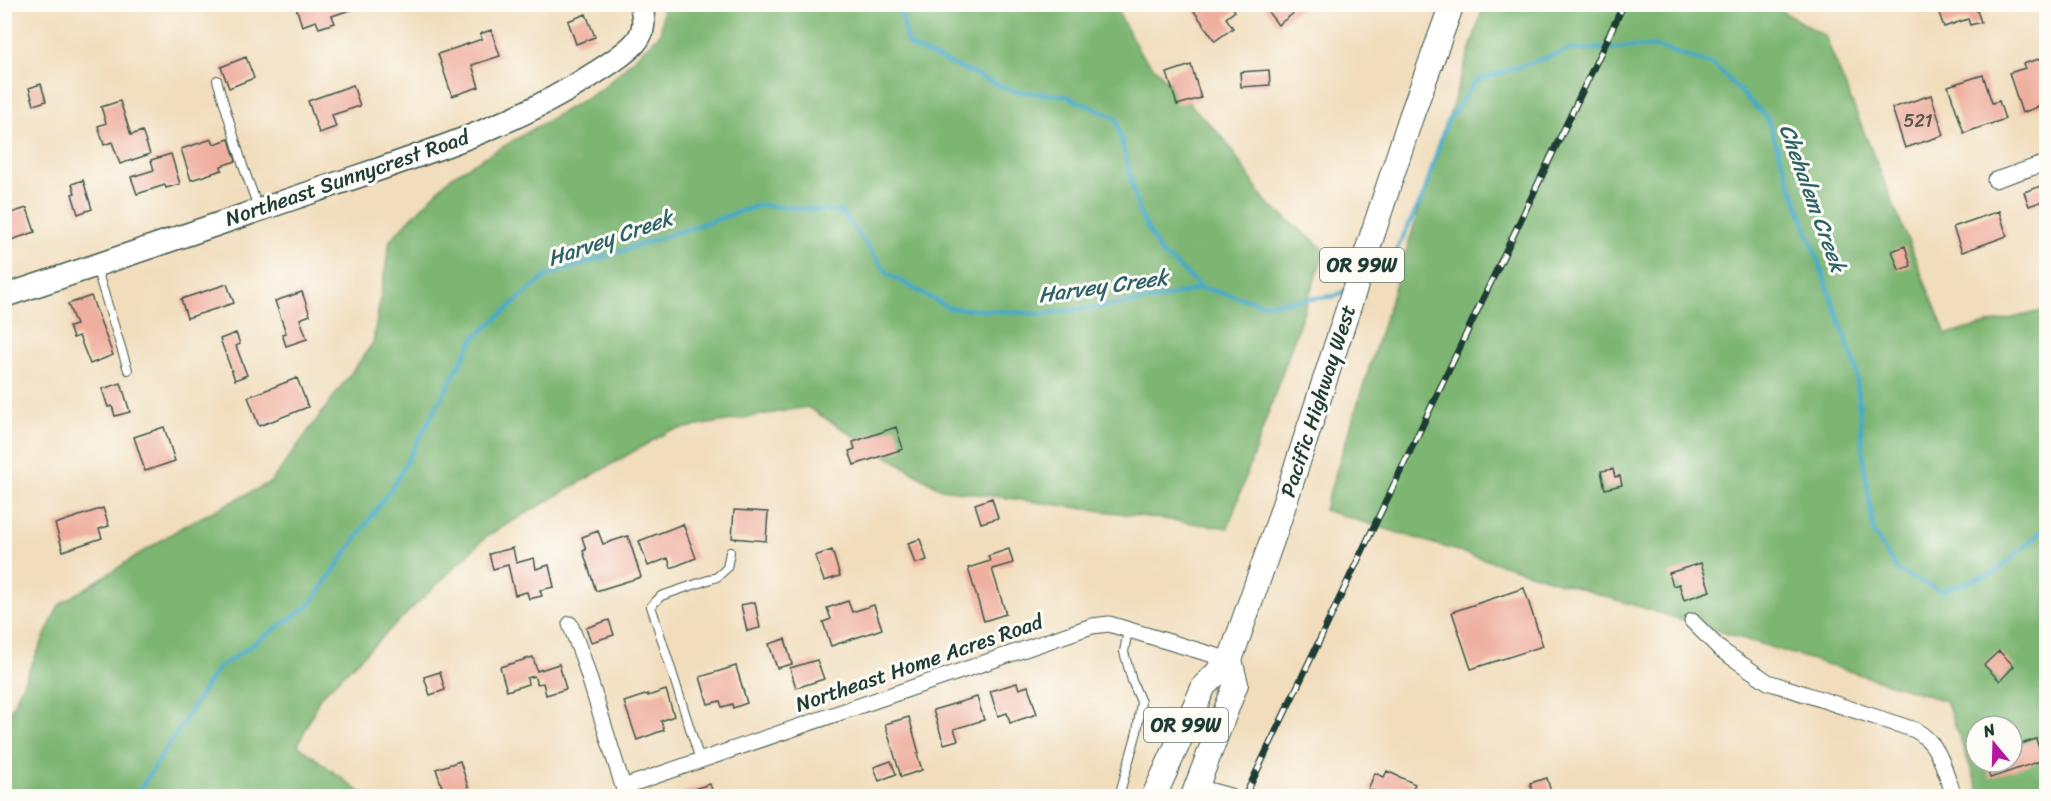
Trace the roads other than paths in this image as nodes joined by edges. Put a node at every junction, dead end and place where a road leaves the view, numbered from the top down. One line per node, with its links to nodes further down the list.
1 (640, 4): 6 (street, Northeast Sunnycrest Road)
2 (1452, 4): 14 (main road, Pacific Highway West / OR 99W)
3 (217, 80): 6 (lane)
4 (2046, 163): 5 (street)
5 (1995, 180)
6 (259, 210): 7 (street, Northeast Sunnycrest Road)
7 (95, 265): 8 (street, Northeast Sunnycrest Road); 9 (lane)
8 (4, 296)
9 (128, 370)
10 (730, 552): 15 (lane)
11 (1692, 621): 21 (street)
12 (570, 624): 16 (street)
13 (1128, 630): 14 (street, Northeast Home Acres Road); 15 (street, Northeast Home Acres Road); 18 (lane)
14 (1230, 660): 17 (main road, Pacific Highway West / OR 99W); 19 (main road, Pacific Highway West / OR 99W)
15 (700, 760): 16 (street, Northeast Home Acres Road)
16 (625, 792)
17 (1195, 792): 20 (street)
18 (1119, 796)
19 (1154, 796)
20 (1230, 796)
21 (1954, 796)

